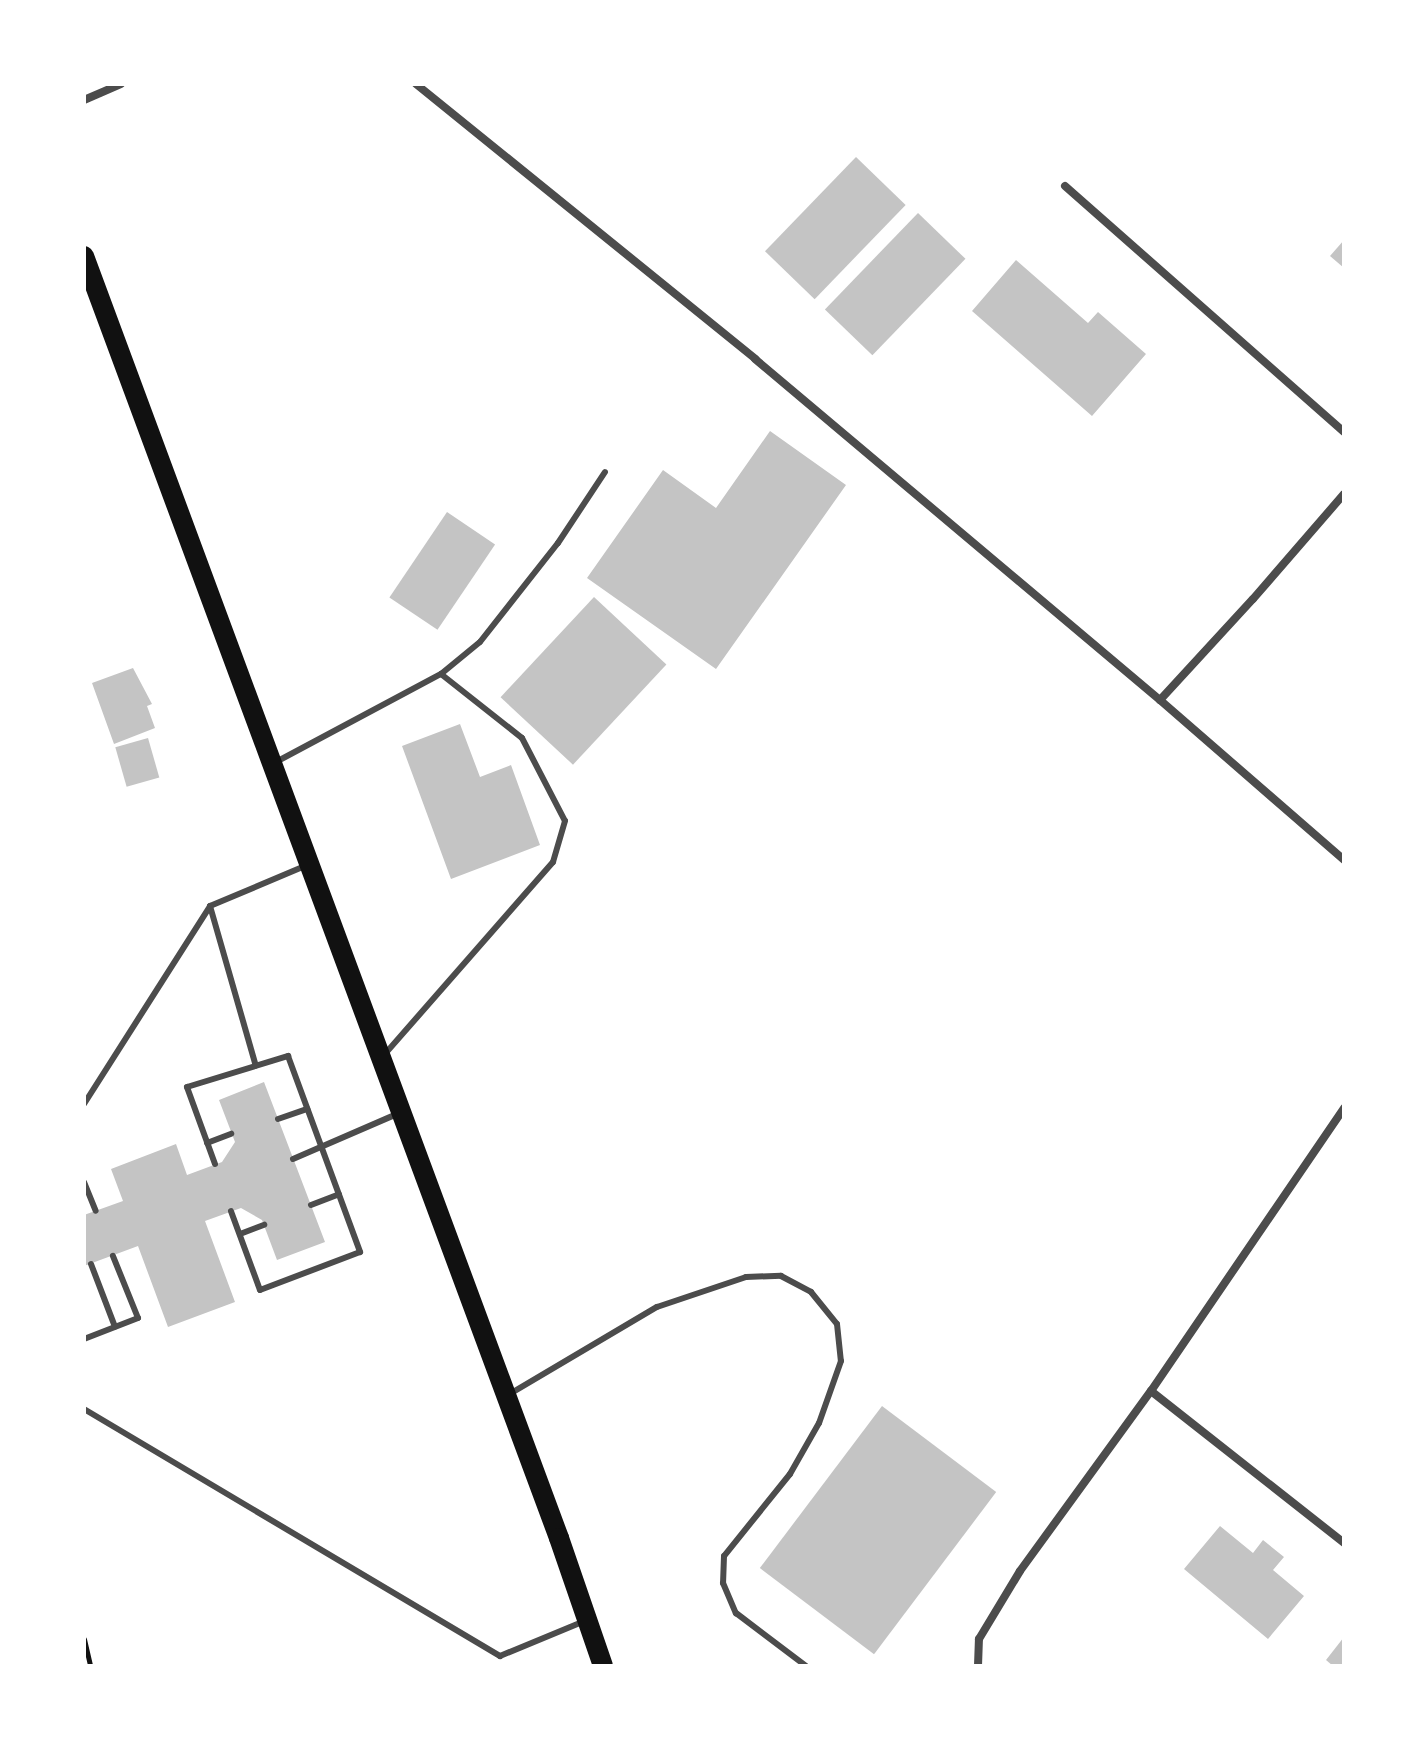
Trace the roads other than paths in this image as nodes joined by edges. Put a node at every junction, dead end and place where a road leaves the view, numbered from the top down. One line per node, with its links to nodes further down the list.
1 (121, 84): 3 (street)
2 (416, 84): 10 (street)
3 (84, 100)
4 (1065, 186): 6 (street)
5 (84, 256): 11 (main road)
6 (1344, 432)
7 (605, 472): 9 (lane)
8 (1344, 494): 10 (street)
9 (441, 674): 11 (lane); 15 (lane)
10 (1160, 700): 12 (street)
11 (271, 764): 13 (main road)
12 (1344, 860)
13 (309, 865): 14 (lane); 15 (main road)
14 (210, 906): 16 (lane); 17 (lane)
15 (381, 1059): 20 (main road)
16 (256, 1066): 19 (lane); 23 (lane)
17 (84, 1104)
18 (1344, 1108): 38 (street)
19 (307, 1109): 21 (lane); 24 (lane)
20 (401, 1113): 24 (lane); 39 (main road)
21 (278, 1119)
22 (231, 1134): 23 (lane)
23 (207, 1143): 26 (lane)
24 (322, 1146): 25 (lane); 28 (lane)
25 (293, 1159)
26 (215, 1164)
27 (84, 1182): 30 (lane)
28 (339, 1194): 29 (lane); 33 (lane)
29 (311, 1205)
30 (96, 1211)
31 (231, 1211): 33 (lane)
32 (264, 1225): 33 (lane)
33 (240, 1234)
34 (113, 1256): 36 (lane)
35 (91, 1264): 36 (lane)
36 (115, 1327): 37 (lane)
37 (85, 1337)
38 (1151, 1391): 41 (street); 45 (street)
39 (505, 1397): 42 (main road); 44 (lane)
40 (84, 1409): 42 (lane)
41 (1344, 1543)
42 (587, 1620): 43 (main road)
43 (603, 1666)
44 (806, 1666)
45 (978, 1666)

